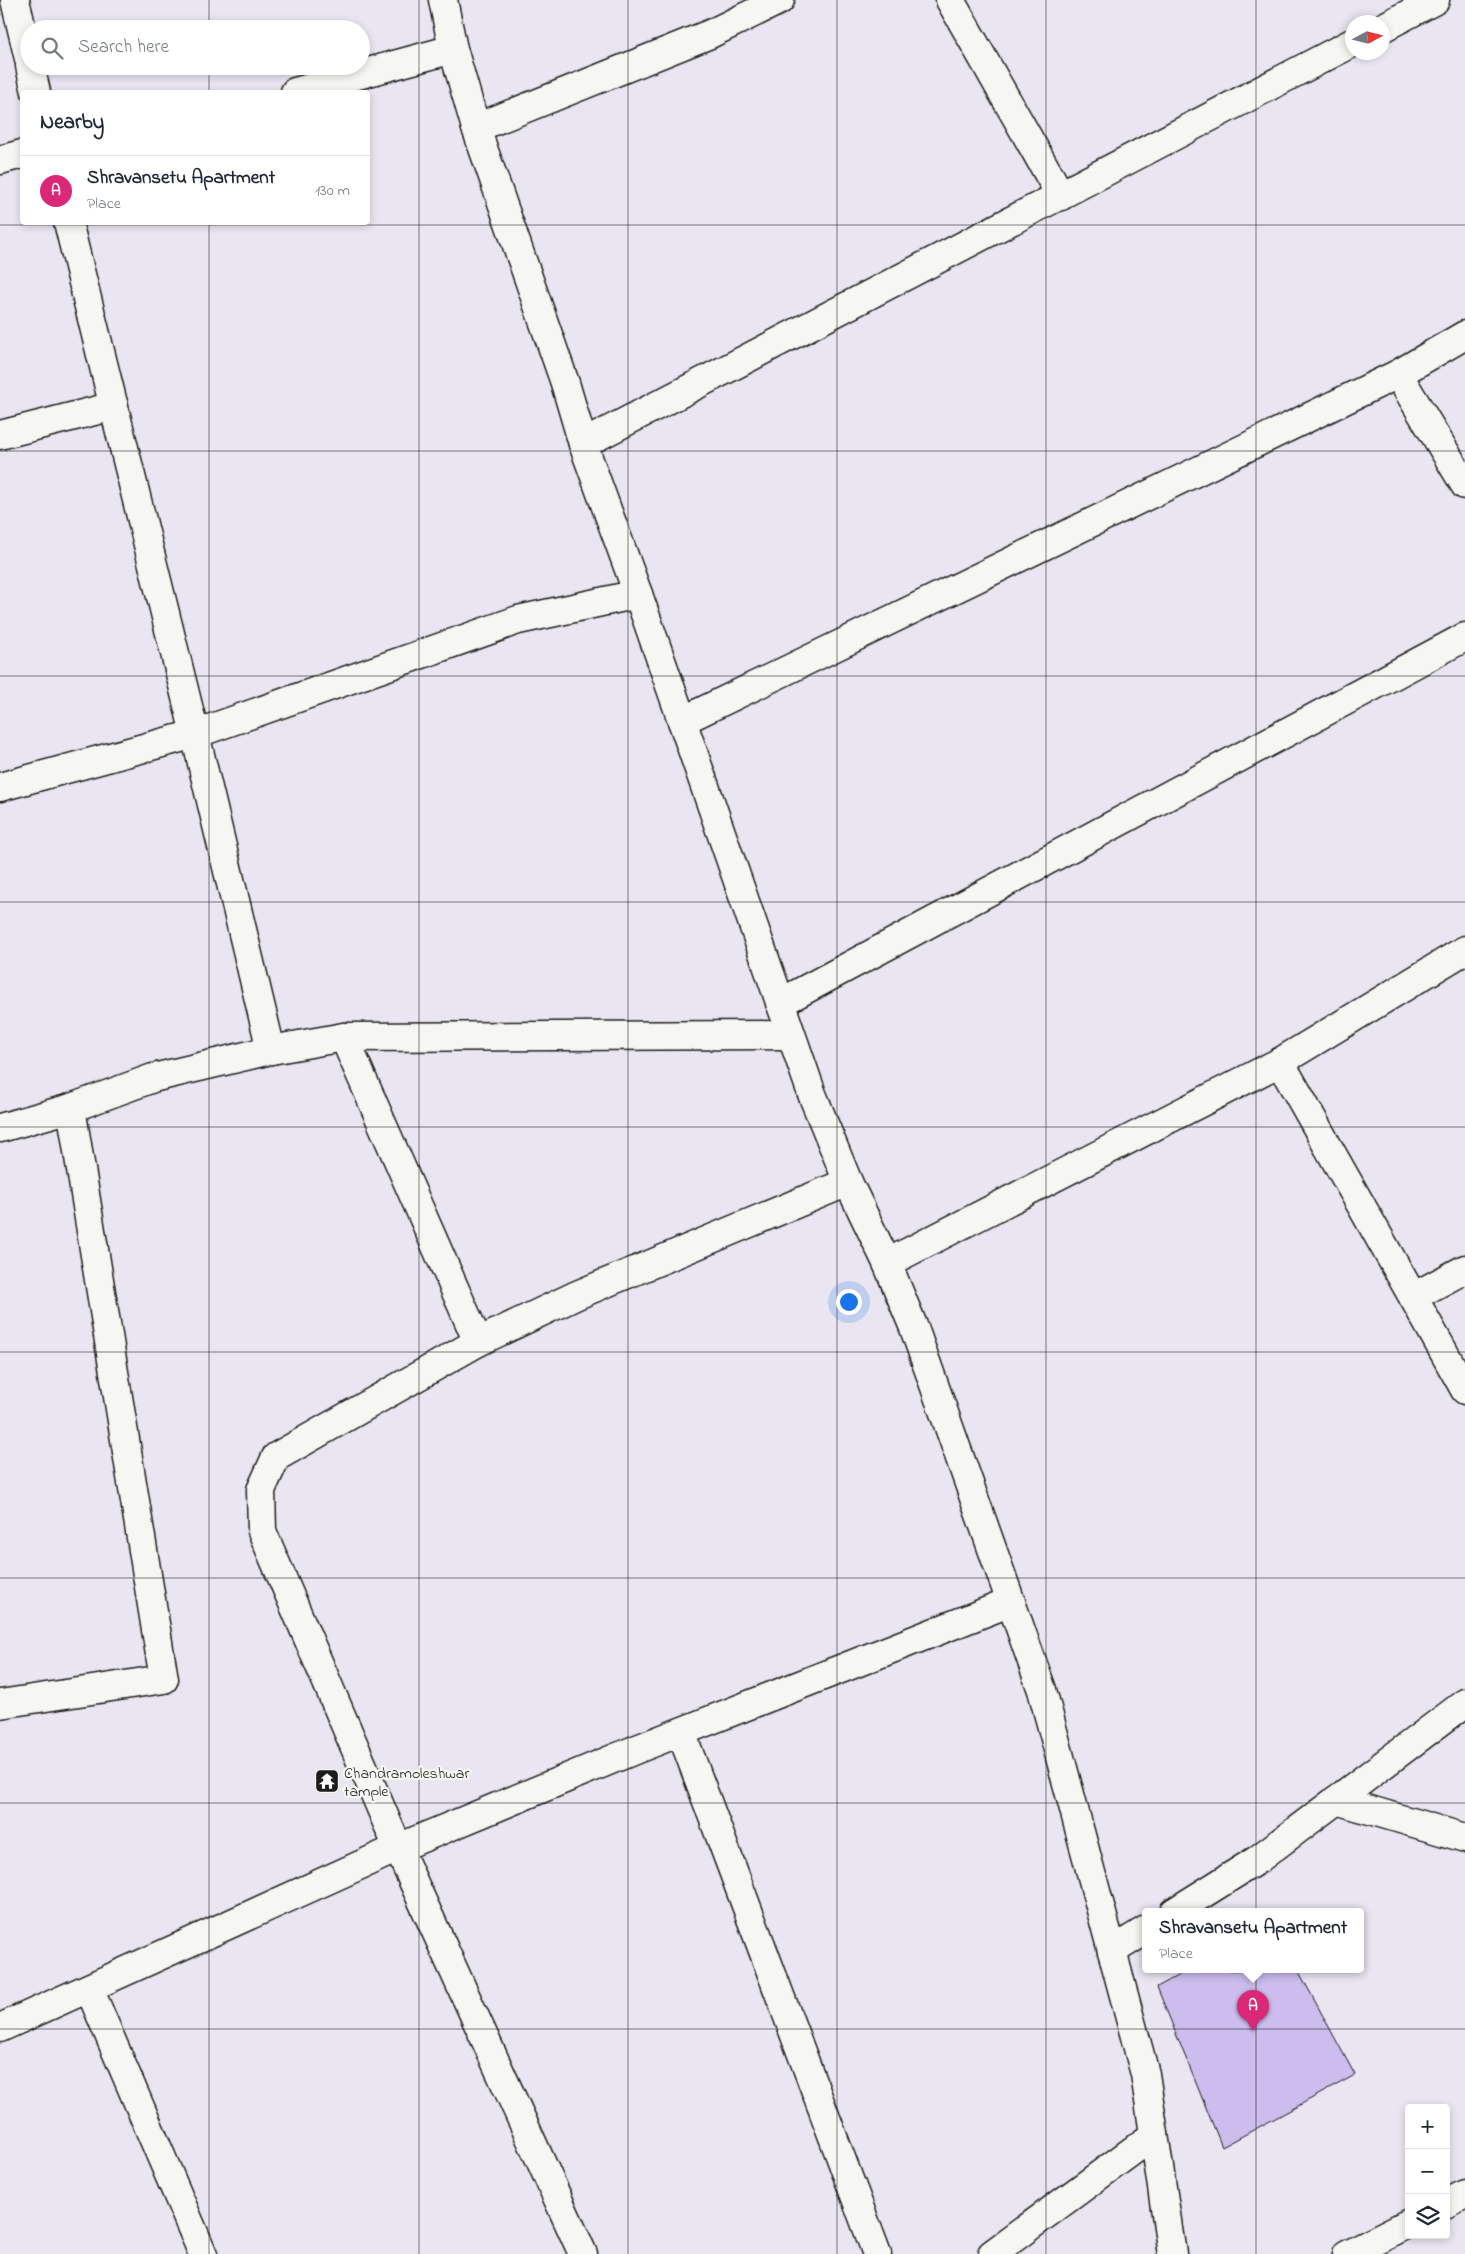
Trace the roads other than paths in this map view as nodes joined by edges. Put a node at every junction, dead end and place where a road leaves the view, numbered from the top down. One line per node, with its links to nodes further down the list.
1 (15, 0): 6 (street)
2 (443, 0): 9 (street)
3 (780, 0): 15 (street)
4 (950, 0): 18 (street)
5 (1435, 0): 7 (street)
6 (20, 21)
7 (1390, 24)
8 (1345, 47): 18 (street)
9 (454, 49): 10 (street); 15 (street)
10 (370, 72)
11 (32, 75): 13 (street)
12 (357, 75): 14 (street)
13 (36, 90)
14 (301, 90)
15 (476, 128): 24 (street)
16 (20, 155): 17 (street)
17 (0, 160)
18 (1061, 196): 24 (street)
19 (69, 225): 22 (street)
20 (1465, 334): 21 (street)
21 (1398, 374): 25 (street); 28 (street)
22 (114, 406): 23 (street); 29 (street)
23 (0, 435)
24 (583, 444): 26 (street)
25 (1465, 485)
26 (638, 594): 28 (street); 29 (street)
27 (1465, 637): 32 (street)
28 (682, 721): 32 (street)
29 (196, 734): 30 (street); 35 (street)
30 (0, 787)
31 (1465, 950): 36 (street)
32 (780, 1003): 33 (street)
33 (791, 1035): 34 (street); 39 (street)
34 (344, 1037): 35 (street); 43 (street)
35 (271, 1050): 37 (street)
36 (1280, 1062): 40 (street); 42 (street)
37 (71, 1108): 38 (street); 47 (street)
38 (0, 1128)
39 (848, 1182): 40 (street); 43 (street)
40 (887, 1263): 45 (street)
41 (1465, 1269): 42 (street)
42 (1413, 1297): 44 (street)
43 (478, 1342): 51 (street)
44 (1465, 1390)
45 (1011, 1602): 48 (street); 54 (street)
46 (1465, 1702): 49 (street)
47 (0, 1704)
48 (681, 1732): 51 (street); 63 (street)
49 (1336, 1800): 50 (street); 52 (street)
50 (1465, 1838)
51 (398, 1848): 55 (street); 62 (street)
52 (1180, 1908)
53 (1142, 1932): 54 (street)
54 (1112, 1951): 57 (street)
55 (89, 1988): 56 (street); 61 (street)
56 (0, 2028)
57 (1154, 2135): 64 (street); 65 (street)
58 (1465, 2194): 59 (street)
59 (1450, 2202)
60 (1405, 2225): 66 (street)
61 (203, 2254)
62 (583, 2254)
63 (877, 2254)
64 (992, 2254)
65 (1172, 2254)
66 (1347, 2254)

